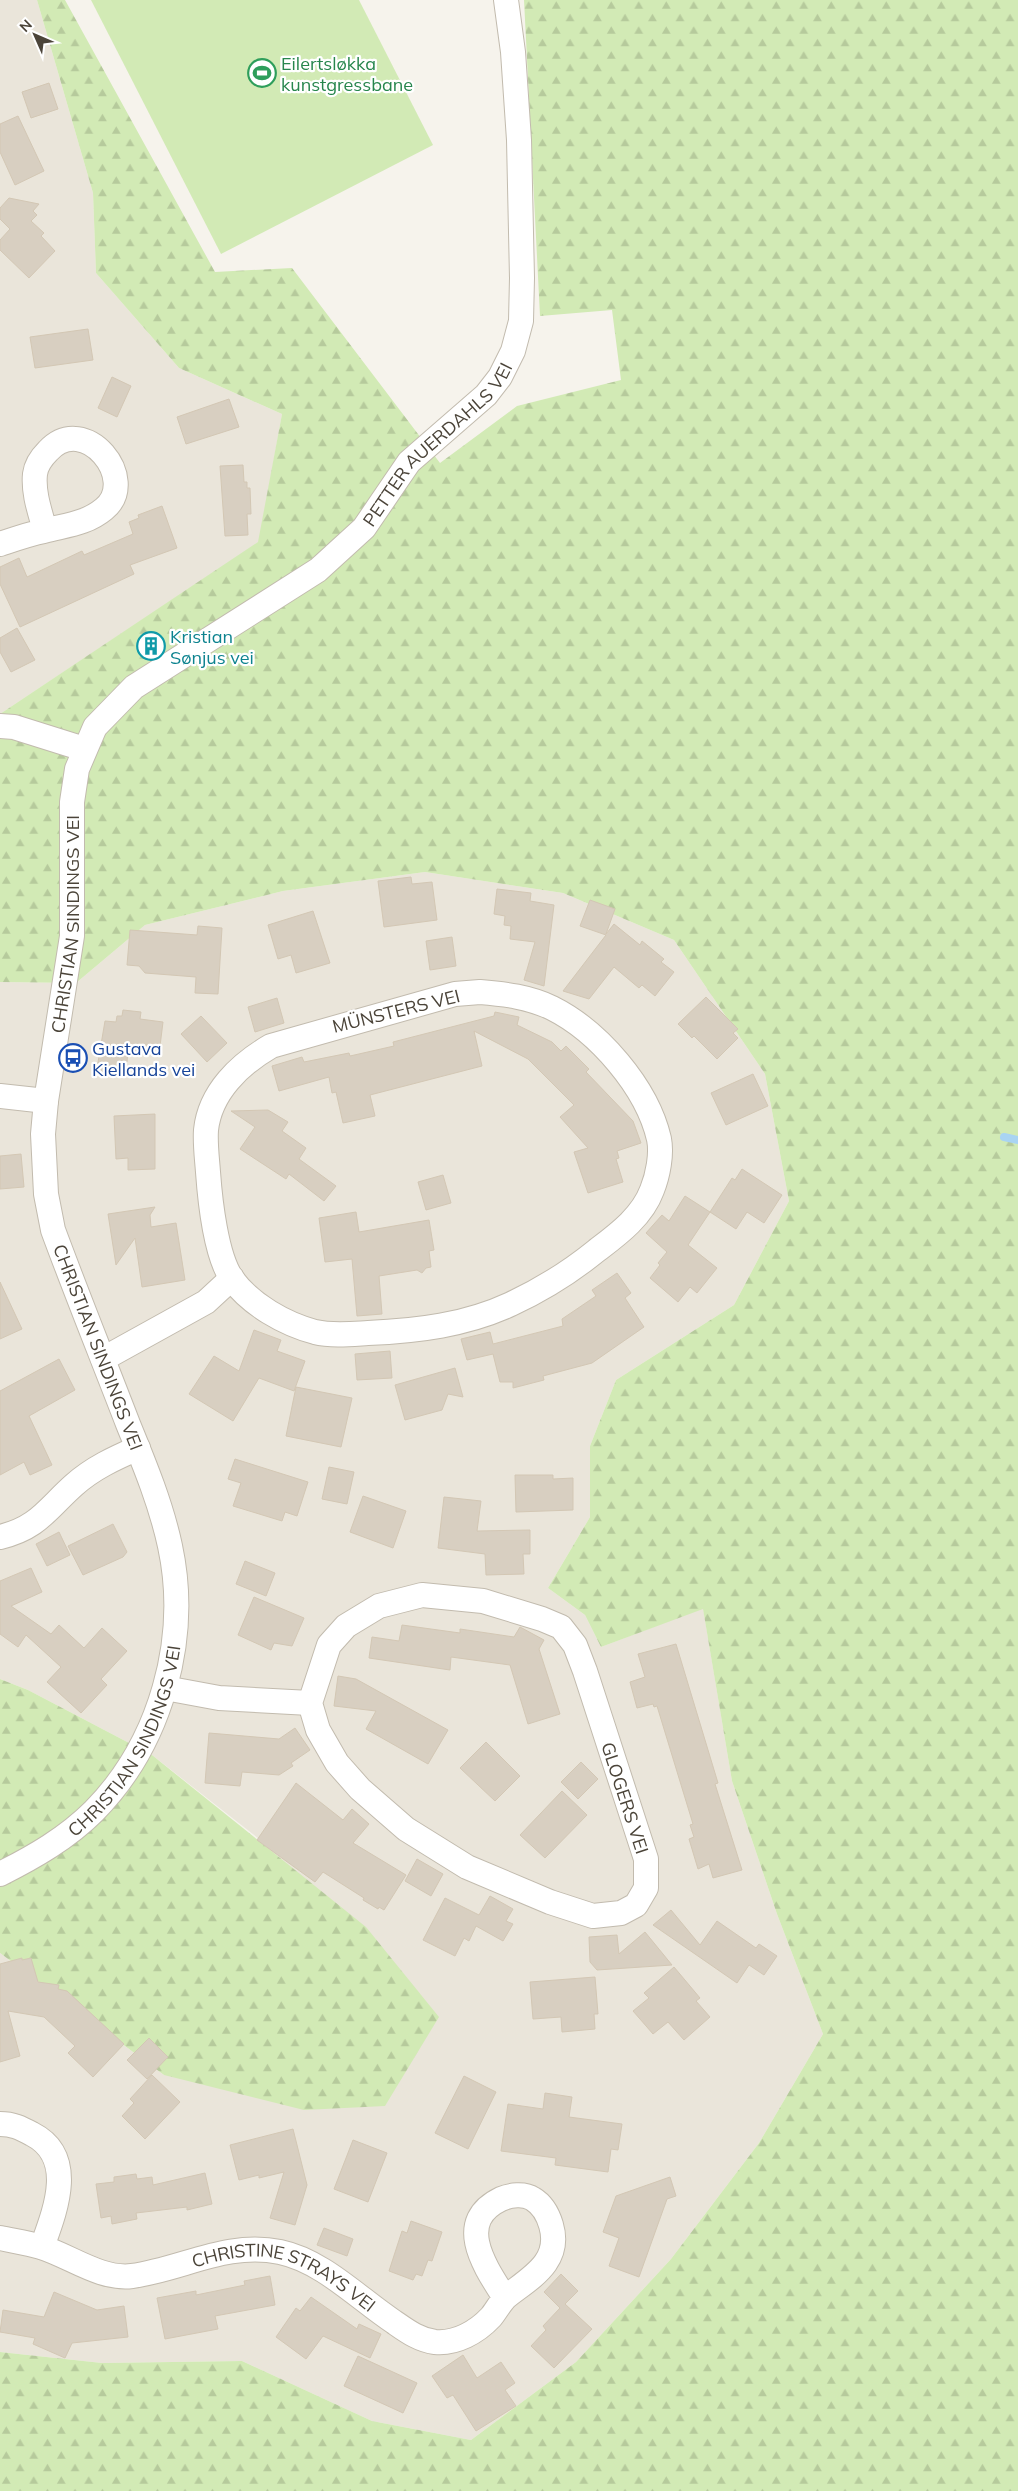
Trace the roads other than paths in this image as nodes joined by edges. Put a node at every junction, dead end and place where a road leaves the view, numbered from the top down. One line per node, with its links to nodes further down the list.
1 (506, 0): 5 (street, PETTER AUERDAHLS VEI)
2 (45, 530): 3 (street)
3 (0, 544)
4 (0, 726): 5 (street)
5 (84, 749): 7 (street, CHRISTIAN SINDINGS VEI)
6 (0, 1096): 7 (street)
7 (46, 1102): 9 (street, CHRISTIAN SINDINGS VEI)
8 (232, 1278): 8 (street, MÜNSTERS VEI); 9 (street)
9 (103, 1358): 10 (street, CHRISTIAN SINDINGS VEI)
10 (138, 1448): 11 (street); 12 (street, CHRISTIAN SINDINGS VEI)
11 (0, 1537)
12 (165, 1688): 13 (street); 14 (street, CHRISTIAN SINDINGS VEI)
13 (310, 1703): 13 (street, GLOGERS VEI)
14 (0, 1874)
15 (0, 2124): 17 (street)
16 (0, 2238): 17 (street, CHRISTINE STRAYS VEI)
17 (42, 2247): 18 (street, CHRISTINE STRAYS VEI)
18 (505, 2298)

